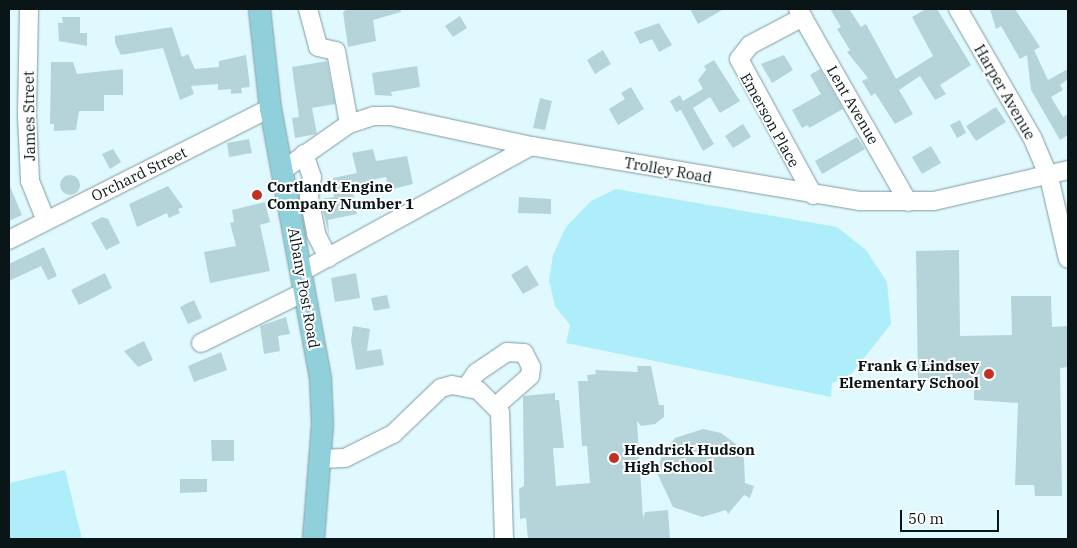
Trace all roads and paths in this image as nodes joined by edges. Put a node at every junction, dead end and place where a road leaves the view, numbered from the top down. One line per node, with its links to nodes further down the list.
1 (29, 9): 17 (street, James Street)
2 (258, 9): 6 (main road, Albany Post Road)
3 (308, 9): 7 (street)
4 (958, 9): 12 (street, Harper Avenue)
5 (800, 13): 13 (street, Emerson Place); 16 (street, Lent Avenue)
6 (270, 108): 10 (main road, Albany Post Road); 17 (street, Orchard Street)
7 (349, 124): 8 (street, Trolley Road); 9 (street, Trolley Road)
8 (531, 146): 13 (street, Trolley Road); 21 (street)
9 (304, 154): 10 (street, Trolley Road); 14 (street)
10 (283, 170): 15 (main road, Albany Post Road)
11 (1068, 170): 12 (street, Trolley Road)
12 (1049, 177): 16 (street, Trolley Road); 22 (street, Harper Avenue)
13 (812, 195): 16 (street, Trolley Road)
14 (309, 197): 15 (street); 18 (street)
15 (288, 201): 20 (main road, Albany Post Road)
16 (908, 202)
17 (46, 221): 19 (street, Orchard Street)
18 (316, 234): 20 (street); 21 (street)
19 (9, 240)
20 (296, 241): 23 (main road, Albany Post Road)
21 (328, 258): 23 (street)
22 (1068, 259)
23 (303, 282): 24 (street); 27 (main road, Albany Post Road)
24 (201, 343)
25 (467, 386): 26 (street); 26 (street); 27 (street)
26 (496, 406): 29 (street)
27 (319, 459): 28 (main road, Albany Post Road)
28 (313, 539)
29 (504, 539)

